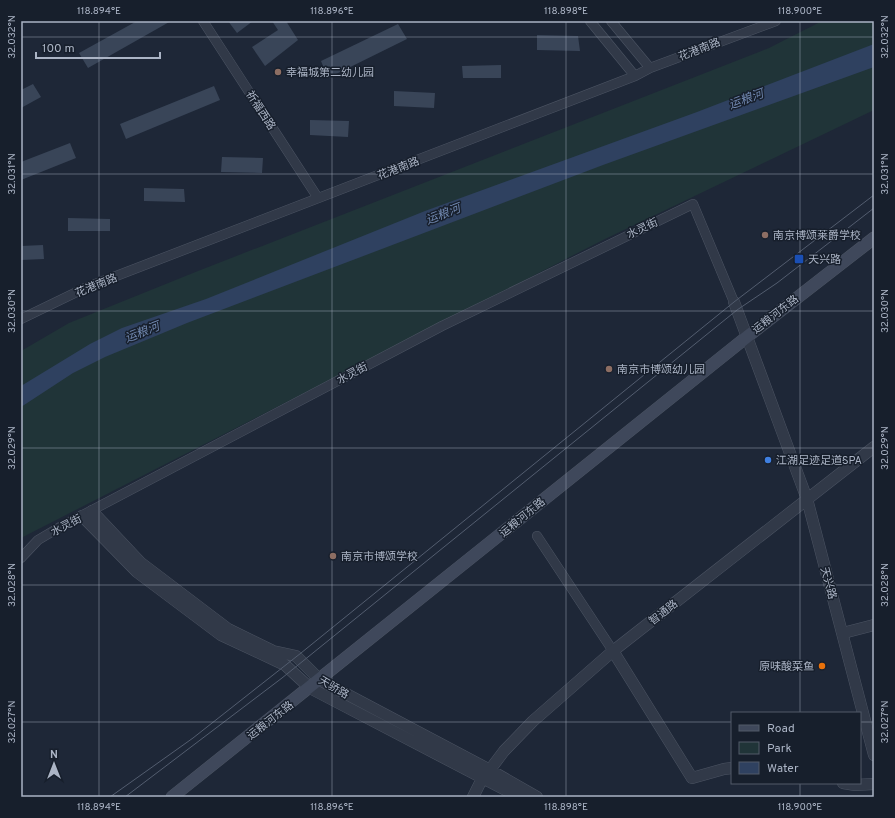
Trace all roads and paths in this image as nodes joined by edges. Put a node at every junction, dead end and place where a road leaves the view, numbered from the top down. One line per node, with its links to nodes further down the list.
1 (203, 21): 7 (street, 祈福西路)
2 (590, 21): 6 (street)
3 (611, 21): 5 (street)
4 (776, 21): 5 (street, 花港南路)
5 (650, 68): 6 (street, 花港南路)
6 (635, 76): 7 (street, 花港南路)
7 (318, 198): 10 (street, 花港南路)
8 (874, 238): 11 (main road, 运粮河东路)
9 (734, 302): 11 (street, 天兴路); 14 (street, 水灵街)
10 (21, 319)
11 (748, 336): 13 (street, 天兴路); 20 (main road, 运粮河东路)
12 (874, 447): 13 (street, 智通路)
13 (807, 499): 18 (street, 天兴路); 19 (street, 智通路)
14 (87, 513): 16 (street, 水灵街); 20 (street, 天骄路)
15 (537, 536): 19 (street)
16 (21, 558)
17 (874, 625): 18 (street)
18 (843, 633): 21 (street, 天兴路)
19 (613, 651): 22 (street); 23 (street, 智通路)
20 (315, 684): 23 (street, 天骄路); 26 (main road, 运粮河东路)
21 (874, 755)
22 (731, 768)
23 (487, 774): 27 (street, 智通路); 28 (street, 天骄路); 29 (street, 天骄路)
24 (849, 784): 25 (street)
25 (874, 784)
26 (172, 797)
27 (473, 797)
28 (519, 797)
29 (537, 797)

